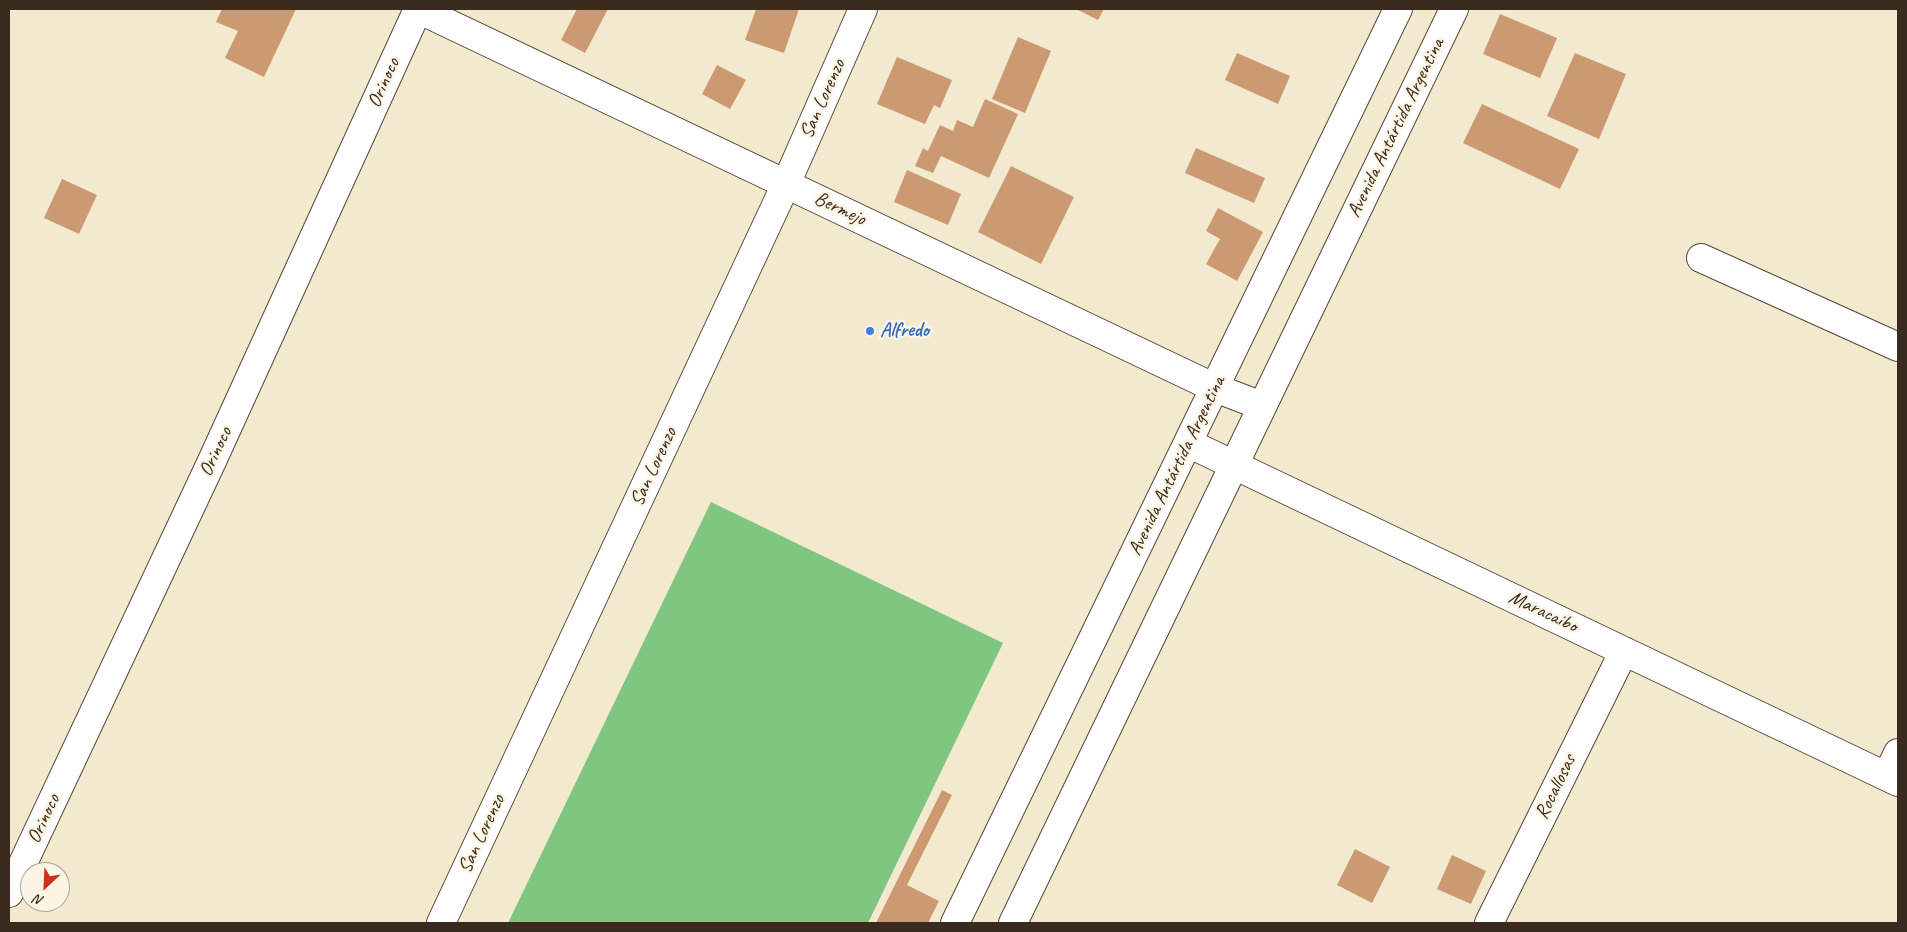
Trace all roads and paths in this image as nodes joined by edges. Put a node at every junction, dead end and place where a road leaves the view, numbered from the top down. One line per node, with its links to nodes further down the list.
1 (418, 9): 5 (street, Bermejo); 14 (street, Orinoco)
2 (863, 9): 5 (street, San Lorenzo)
3 (1398, 9): 8 (street, Avenida Antártida Argentina)
4 (1454, 9): 9 (street, Avenida Antártida Argentina)
5 (786, 184): 8 (street, Bermejo); 15 (street, San Lorenzo)
6 (1701, 258): 7 (street)
7 (1898, 346)
8 (1215, 388): 9 (street, Bermejo); 10 (street, Avenida Antártida Argentina)
9 (1262, 406): 11 (street, Avenida Antártida Argentina)
10 (1188, 443): 11 (street, Maracaibo); 16 (street, Avenida Antártida Argentina)
11 (1234, 465): 12 (street, Maracaibo); 17 (street, Avenida Antártida Argentina)
12 (1624, 650): 13 (street, Maracaibo); 18 (street, Rocallosas)
13 (1894, 770)
14 (9, 893)
15 (441, 923)
16 (955, 923)
17 (1013, 923)
18 (1489, 923)

